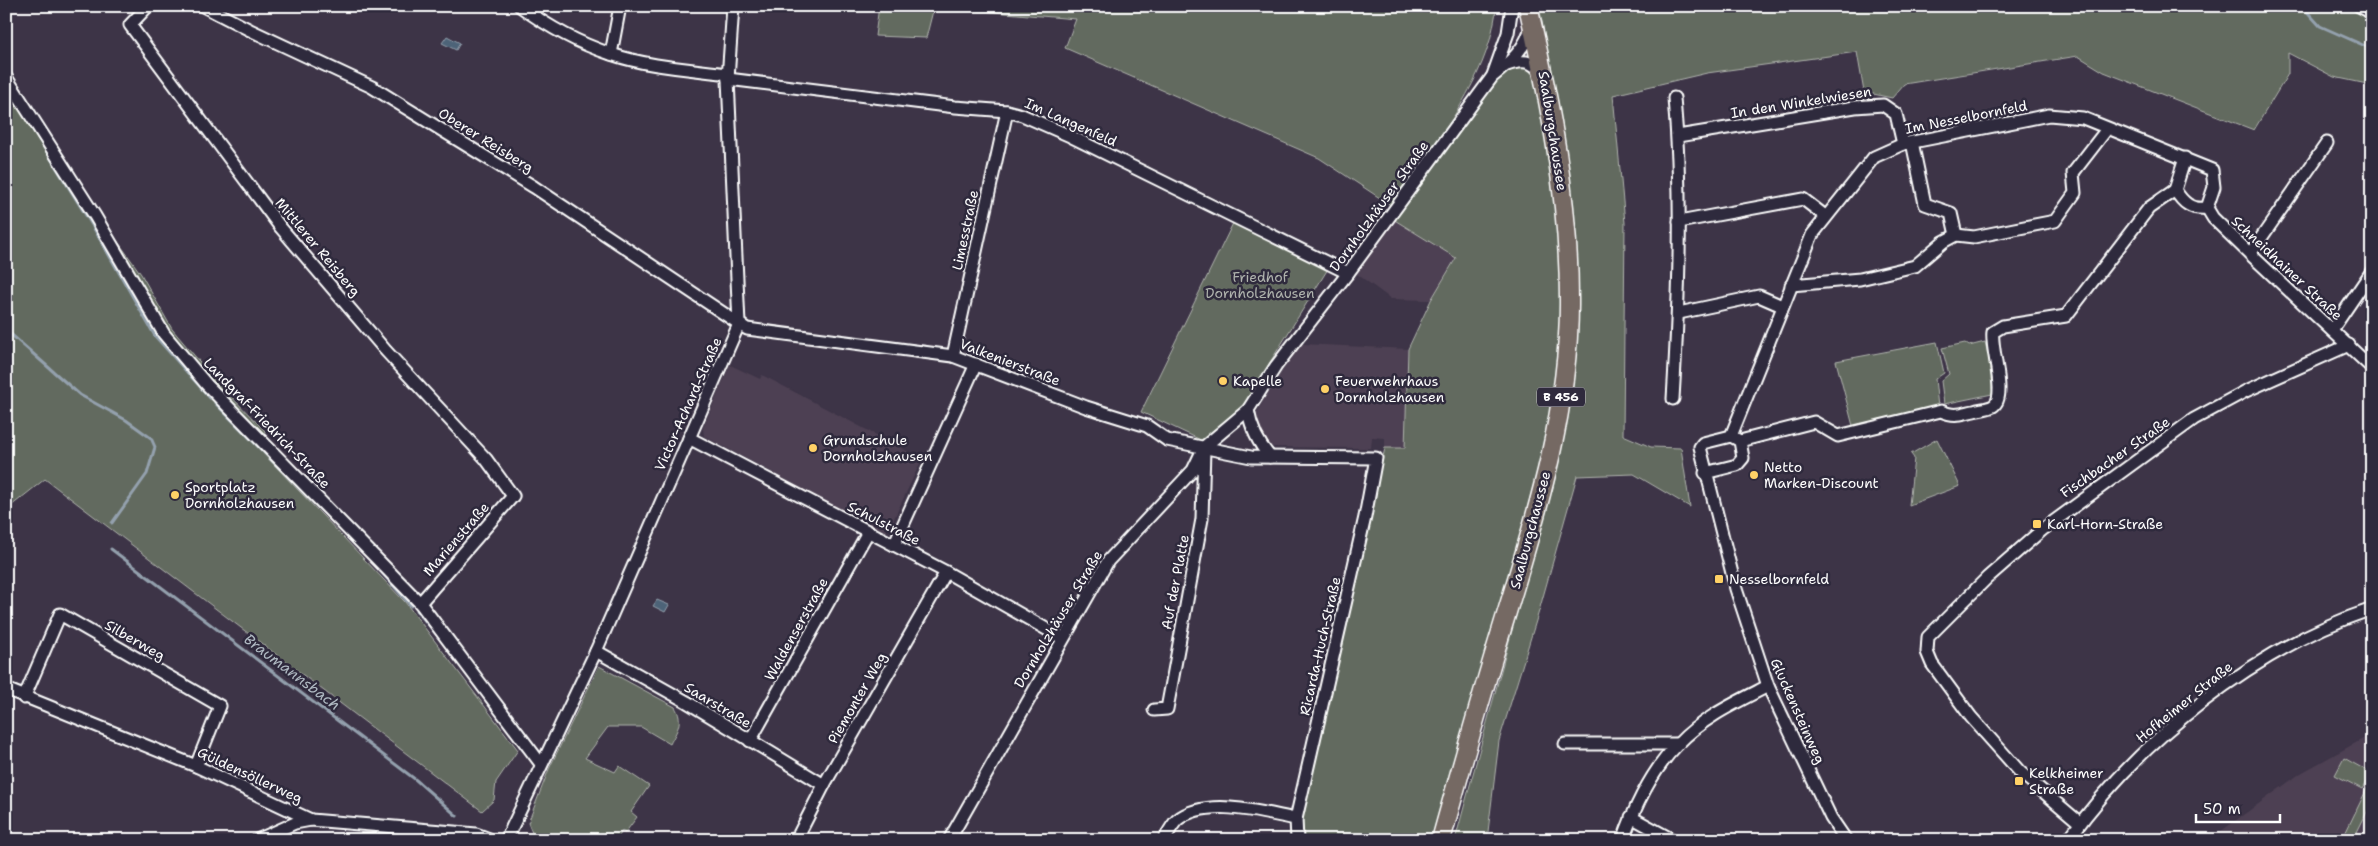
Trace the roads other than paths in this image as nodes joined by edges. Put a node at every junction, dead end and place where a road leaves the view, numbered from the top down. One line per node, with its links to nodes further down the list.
1 (148, 6): 48 (street, Mittlerer Reisberg)
2 (203, 6): 34 (street, Oberer Reisberg)
3 (520, 6): 10 (street, Im Langenfeld)
4 (620, 6): 10 (street)
5 (733, 6): 13 (street, Victor-Achard-Straße)
6 (1512, 6): 14 (street, Dornholzhäuser Straße)
7 (2359, 6): 9 (street)
8 (1530, 11): 11 (street, Dornholzhäuser Straße); 15 (main road, Saalburgchaussee / B 456)
9 (2372, 13)
10 (612, 54): 13 (street, Im Langenfeld)
11 (1507, 65): 14 (street, Dornholzhäuser Straße); 15 (street)
12 (6, 77): 52 (street, Landgraf-Friedrich-Straße)
13 (728, 77): 17 (street, Im Langenfeld); 34 (street, Victor-Achard-Straße)
14 (1492, 77): 30 (street, Dornholzhäuser Straße)
15 (1546, 84): 77 (main road, Saalburgchaussee / B 456)
16 (1674, 98): 19 (street)
17 (1007, 111): 30 (street, Im Langenfeld); 37 (street, Limesstraße)
18 (2107, 129): 20 (street, Im Nesselbornfeld); 22 (street, Im Nesselbornfeld); 27 (street)
19 (1678, 136): 20 (street, In den Winkelwiesen); 26 (street)
20 (1908, 143): 25 (street, Im Nesselbornfeld); 27 (street, In den Winkelwiesen)
21 (2327, 143): 28 (street)
22 (2185, 158): 23 (street); 24 (street, Im Nesselbornfeld)
23 (2175, 190): 24 (street); 43 (street)
24 (2207, 208): 28 (street, Schneidhainer Straße)
25 (1825, 216): 26 (street); 31 (street, Im Nesselbornfeld)
26 (1679, 222): 33 (street)
27 (1956, 235): 31 (street)
28 (2250, 254): 35 (street, Schneidhainer Straße)
29 (2372, 271): 35 (street)
30 (1348, 273): 41 (street, Dornholzhäuser Straße)
31 (1791, 285): 32 (street, Im Nesselbornfeld)
32 (1782, 306): 33 (street); 43 (street, Im Nesselbornfeld)
33 (1678, 313): 40 (street)
34 (739, 324): 37 (street, Valkenierstraße); 42 (street, Victor-Achard-Straße)
35 (2332, 330): 36 (street, Schneidhainer Straße)
36 (2348, 346): 39 (street, Schneidhainer Straße); 69 (street, Fischbacher Straße)
37 (953, 356): 38 (street, Valkenierstraße)
38 (976, 364): 44 (street, Valkenierstraße); 50 (street)
39 (2372, 368)
40 (1673, 400)
41 (1248, 410): 44 (street, Dornholzhäuser Straße); 45 (street)
42 (689, 438): 49 (street, Schulstraße); 55 (street, Victor-Achard-Straße)
43 (1736, 438): 47 (street); 47 (street)
44 (1204, 447): 45 (street, Valkenierstraße); 54 (street, Dornholzhäuser Straße); 59 (street, Auf der Platte)
45 (1270, 457): 46 (street, Valkenierstraße)
46 (1376, 458): 67 (street, Ricarda-Huch-Straße)
47 (1705, 473): 56 (street, Gluckensteinweg)
48 (513, 496): 52 (street, Marienstraße)
49 (868, 532): 50 (street, Schulstraße); 60 (street, Waldenserstraße)
50 (894, 545): 51 (street, Schulstraße)
51 (946, 572): 54 (street, Schulstraße); 65 (street, Piemonter Weg)
52 (420, 602): 63 (street, Landgraf-Friedrich-Straße)
53 (2372, 609): 69 (street, Hofheimer Straße)
54 (1062, 638): 74 (street, Dornholzhäuser Straße)
55 (596, 651): 60 (street, Saarstraße); 63 (street, Victor-Achard-Straße)
56 (1768, 686): 62 (street); 80 (street, Gluckensteinweg)
57 (6, 689): 58 (street, Güldensöllerweg)
58 (24, 698): 64 (street, Güldensöllerweg); 64 (street, Silberweg)
59 (1154, 710)
60 (750, 742): 65 (street, Saarstraße)
61 (1565, 744): 62 (street)
62 (1678, 744): 66 (street)
63 (541, 764): 72 (street, Victor-Achard-Straße)
64 (196, 766): 68 (street, Güldensöllerweg)
65 (824, 786): 73 (street, Piemonter Weg)
66 (1631, 816): 78 (street); 79 (street)
67 (1296, 819): 75 (street); 76 (street, Ricarda-Huch-Straße)
68 (310, 820): 70 (street); 71 (street, Güldensöllerweg)
69 (2080, 823): 81 (street, Hofheimer Straße)
70 (257, 840)
71 (492, 840)
72 (506, 840)
73 (796, 840)
74 (949, 840)
75 (1164, 840)
76 (1297, 840)
77 (1441, 840)
78 (1623, 840)
79 (1672, 840)
80 (1846, 840)
81 (2068, 840)

